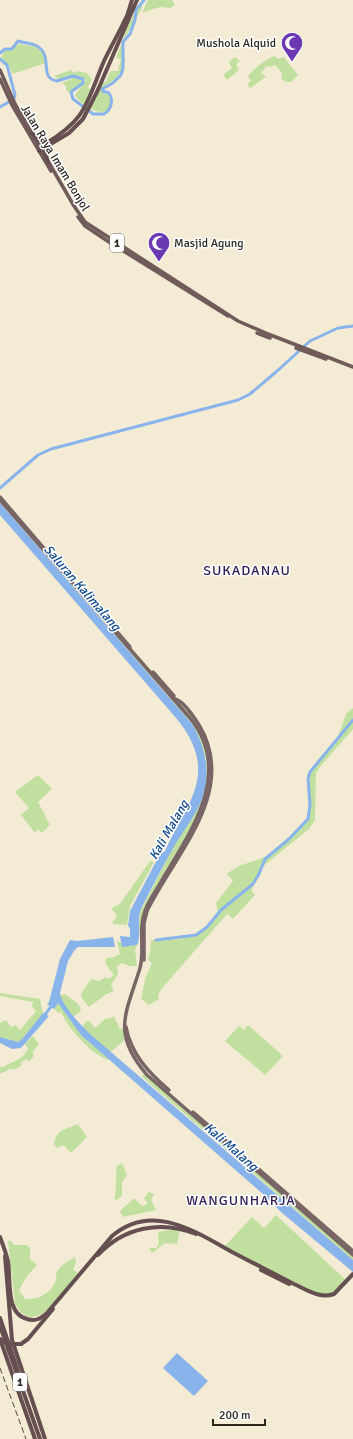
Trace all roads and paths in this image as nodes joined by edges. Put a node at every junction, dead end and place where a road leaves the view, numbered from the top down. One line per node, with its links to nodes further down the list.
1 (136, 0): 2 (highway); 2 (highway)
2 (127, 19): 8 (highway)
3 (0, 70): 5 (highway, 1)
4 (0, 79): 5 (highway, 1)
5 (10, 97): 6 (highway, 1)
6 (14, 105): 7 (highway, Jalan Raya Imam Bonjol / 1); 9 (highway, Jalan Raya Imam Bonjol / 1)
7 (32, 133): 8 (highway); 9 (highway, Jalan Raya Imam Bonjol / 1)
8 (51, 142): 9 (highway); 10 (highway)
9 (40, 149): 10 (highway, Jalan Raya Imam Bonjol / 1); 11 (highway, Jalan Raya Imam Bonjol / 1)
10 (48, 162): 11 (highway, Jalan Raya Imam Bonjol / 1)
11 (145, 263): 12 (highway, Jalan Raya Imam Bonjol / 1)
12 (353, 368)
13 (0, 499): 16 (main road)
14 (0, 1237): 18 (highway)
15 (220, 1247): 18 (highway); 21 (highway); 25 (highway, bridge)
16 (350, 1250): 17 (main road)
17 (353, 1255)
18 (5, 1256): 28 (highway)
19 (353, 1274): 21 (highway)
20 (353, 1278): 21 (highway)
21 (344, 1286)
22 (0, 1318): 27 (highway, 1)
23 (0, 1326): 27 (highway, 1, bridge)
24 (0, 1332): 27 (highway, 1, bridge)
25 (0, 1339): 27 (highway, 1)
26 (0, 1345): 27 (highway)
27 (37, 1439)
28 (46, 1439)

